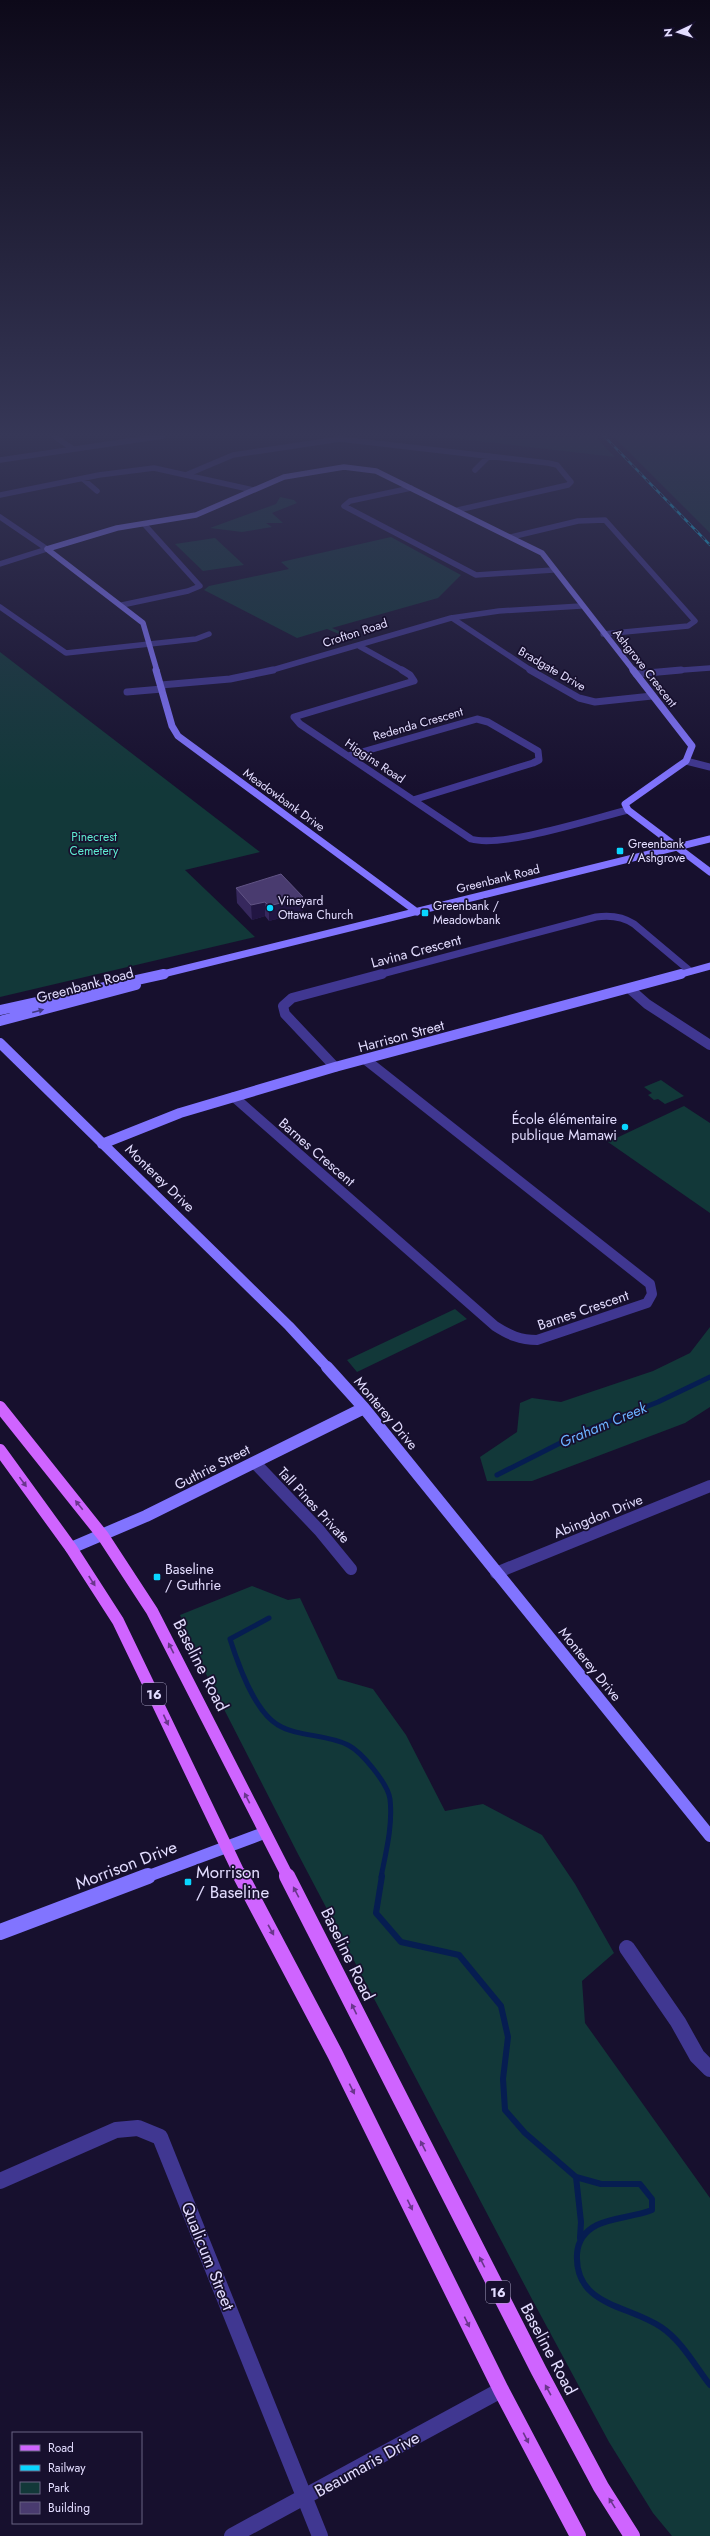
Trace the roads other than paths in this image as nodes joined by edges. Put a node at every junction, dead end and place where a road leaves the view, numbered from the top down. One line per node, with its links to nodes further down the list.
1 (30, 554): 7 (street)
2 (53, 554): 9 (street, Meadowbank Drive)
3 (171, 554): 9 (street)
4 (436, 554): 8 (street)
5 (543, 554): 8 (street, Ashgrove Crescent)
6 (636, 554): 14 (street)
7 (0, 564)
8 (553, 570): 10 (street, Ashgrove Crescent)
9 (122, 605): 15 (street, Meadowbank Drive)
10 (581, 606): 12 (street, Crofton Road); 14 (street, Ashgrove Crescent)
11 (0, 607): 15 (street)
12 (452, 618): 16 (street, Crofton Road); 21 (street, Bradgate Drive)
13 (209, 634): 15 (street)
14 (603, 634): 18 (street, Ashgrove Crescent)
15 (149, 643): 19 (street, Meadowbank Drive)
16 (360, 646): 19 (street, Crofton Road); 22 (street, Higgins Road)
17 (710, 668): 18 (street)
18 (636, 674): 21 (street, Ashgrove Crescent)
19 (161, 687): 20 (street); 30 (street, Meadowbank Drive)
20 (128, 692)
21 (652, 696): 23 (street, Ashgrove Crescent)
22 (348, 756): 25 (street, Higgins Road); 25 (street, Redenda Crescent)
23 (686, 761): 24 (street); 26 (street)
24 (710, 767)
25 (413, 800): 26 (street, Higgins Road)
26 (628, 810): 28 (street)
27 (710, 839): 28 (street, Greenbank Road)
28 (678, 847): 29 (street); 30 (street, Greenbank Road)
29 (710, 872)
30 (417, 912): 33 (street, Greenbank Road)
31 (710, 966): 32 (street, Harrison Street)
32 (690, 971): 34 (street, Harrison Street); 40 (street, Lavina Crescent)
33 (176, 972): 35 (street, Greenbank Road); 36 (street, Greenbank Road, one-way to 33)
34 (630, 989): 38 (street); 39 (street, Harrison Street)
35 (0, 1010)
36 (0, 1021)
37 (0, 1043): 42 (street, Monterey Drive)
38 (710, 1045)
39 (366, 1060): 40 (street, Harrison Street); 41 (street, Barnes Crescent)
40 (335, 1068): 41 (street, Harrison Street)
41 (234, 1097): 42 (street, Harrison Street)
42 (102, 1144): 44 (street, Monterey Drive)
43 (0, 1407): 48 (main road, Baseline Road / 16, one-way to 43)
44 (364, 1408): 46 (street, Guthrie Street); 51 (street, Monterey Drive)
45 (0, 1450): 49 (main road, 16, one-way to 49)
46 (255, 1463): 48 (street, Guthrie Street); 50 (street, Tall Pines Private)
47 (710, 1486): 51 (street, Abingdon Drive)
48 (103, 1536): 49 (street, Guthrie Street); 52 (main road, Baseline Road / 16, one-way to 48)
49 (71, 1548): 54 (main road, 16, one-way to 54)
50 (351, 1568)
51 (496, 1573): 53 (street, Monterey Drive)
52 (264, 1833): 54 (street, Morrison Drive); 64 (main road, Baseline Road / 16, one-way to 52)
53 (710, 1836)
54 (226, 1846): 55 (street, Morrison Drive); 59 (main road, 16, one-way to 59)
55 (0, 1932)
56 (627, 1948): 57 (street)
57 (710, 2069)
58 (0, 2180): 60 (street, Qualicum Street)
59 (501, 2390): 60 (street, Beaumaris Drive); 63 (main road, 16, one-way to 63)
60 (305, 2497): 61 (street, Beaumaris Drive); 62 (street, Qualicum Street)
61 (232, 2536)
62 (320, 2536)
63 (578, 2536)
64 (632, 2536)

